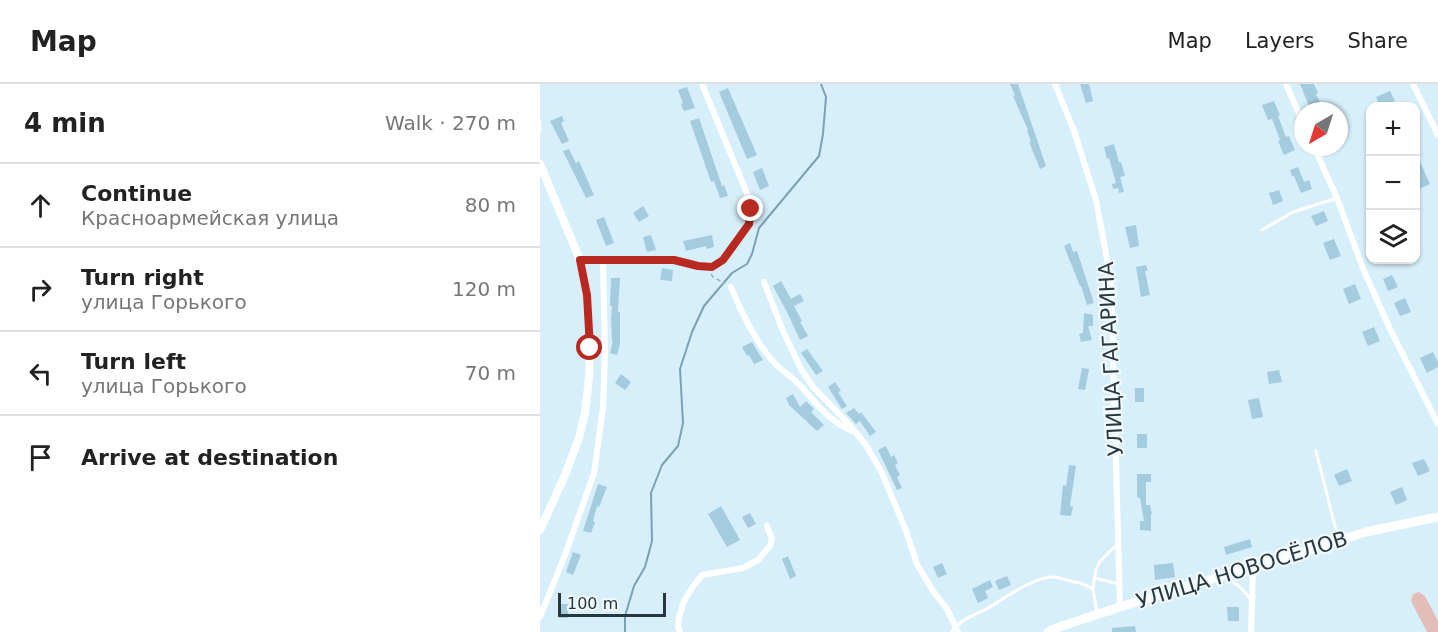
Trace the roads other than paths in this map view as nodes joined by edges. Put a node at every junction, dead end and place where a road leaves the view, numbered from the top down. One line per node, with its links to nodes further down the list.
1 (702, 84): 14 (street)
2 (1055, 84): 24 (street, УЛИЦА ГАГАРИНА)
3 (1286, 84): 5 (street)
4 (1413, 84): 8 (street)
5 (1294, 102)
6 (540, 122): 7 (lane)
7 (540, 130)
8 (1438, 135)
9 (1318, 156): 11 (street)
10 (540, 164): 13 (main road)
11 (1337, 198): 12 (lane); 17 (street)
12 (1262, 230)
13 (580, 260): 14 (street); 22 (main road)
14 (603, 260): 33 (street)
15 (764, 282): 18 (street)
16 (731, 287): 18 (street)
17 (1438, 424)
18 (855, 432): 34 (street)
19 (1316, 451): 23 (lane)
20 (1438, 517): 23 (main road, УЛИЦА НОВОСЁЛОВ)
21 (768, 526): 35 (street)
22 (540, 530)
23 (1339, 540): 25 (main road, УЛИЦА НОВОСЁЛОВ)
24 (1118, 544): 27 (lane); 28 (street, УЛИЦА ГАГАРИНА)
25 (1253, 566): 26 (main road, УЛИЦА НОВОСЁЛОВ); 30 (street)
26 (1223, 575): 30 (lane); 31 (main road, УЛИЦА НОВОСЁЛОВ)
27 (1094, 578): 28 (lane); 29 (lane)
28 (1119, 584): 31 (street, УЛИЦА ГАГАРИНА)
29 (1093, 589): 32 (lane); 34 (lane)
30 (1252, 601): 37 (street)
31 (1120, 607): 32 (main road, УЛИЦА НОВОСЁЛОВ)
32 (1097, 614): 36 (main road, УЛИЦА НОВОСЁЛОВ)
33 (540, 617)
34 (955, 630)
35 (680, 632)
36 (1048, 632)
37 (1251, 632)

